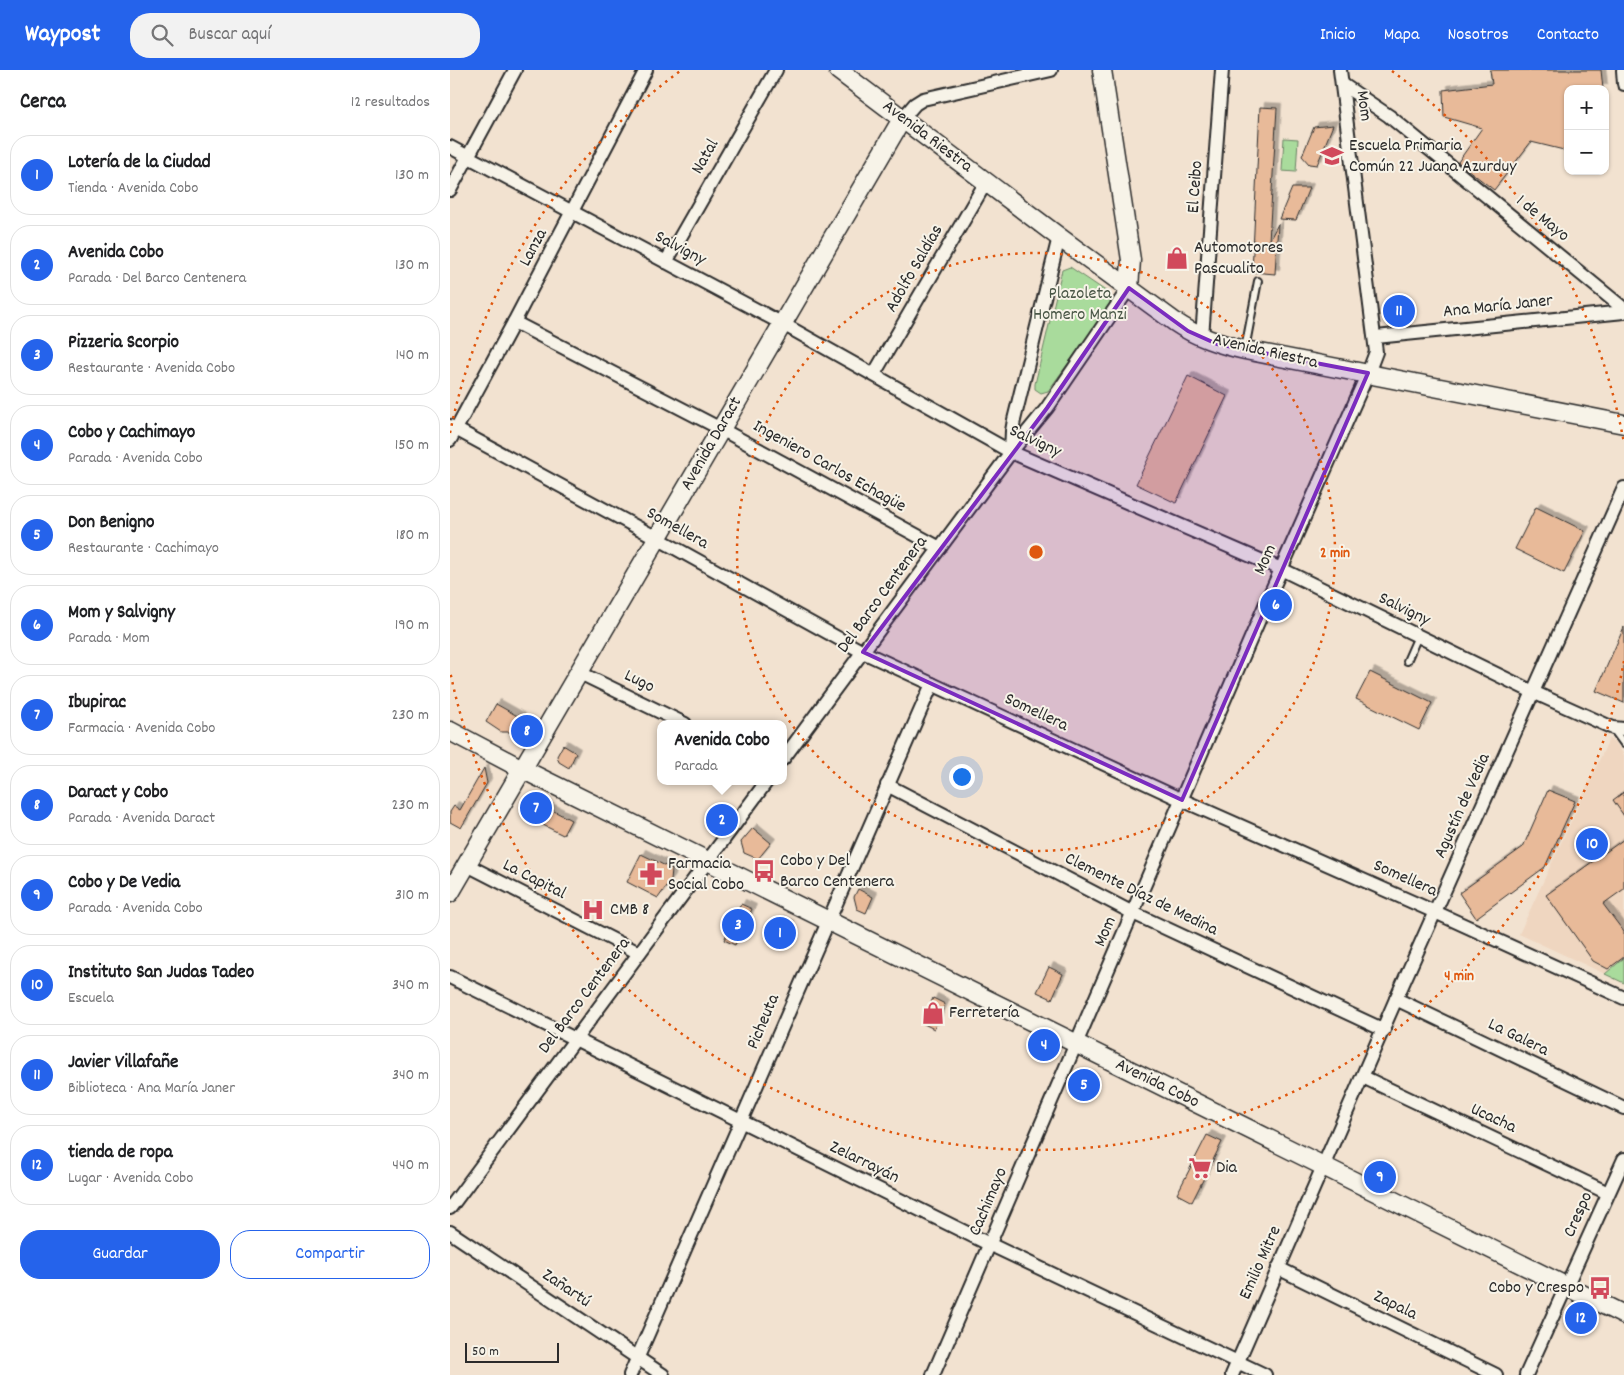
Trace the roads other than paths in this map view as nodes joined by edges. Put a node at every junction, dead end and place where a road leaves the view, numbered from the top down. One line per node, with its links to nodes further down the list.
1 (515, 70): 14 (street)
2 (646, 70): 17 (street, Lanza)
3 (776, 70): 19 (street, Natal)
4 (838, 70): 12 (main road, Avenida Riestra)
5 (1051, 70): 12 (street)
6 (1102, 70): 21 (main road)
7 (1222, 70): 25 (street, El Ceibo)
8 (1340, 70): 10 (street, Mom)
9 (1622, 70): 11 (street)
10 (1342, 84): 22 (street, 1 de Mayo); 26 (street, Mom)
11 (1624, 84)
12 (902, 119): 15 (main road, Avenida Riestra); 24 (main road, Avenida Daract)
13 (450, 147): 14 (street, Salvigny)
14 (468, 156): 16 (street); 17 (street, Salvigny)
15 (986, 182): 18 (main road, Avenida Riestra); 28 (street, Adolfo Saldías)
16 (450, 190)
17 (572, 212): 19 (street, Salvigny); 23 (street, Lanza)
18 (1059, 237): 21 (main road, Avenida Riestra); 33 (street)
19 (666, 262): 24 (street, Salvigny)
20 (1258, 281): 27 (lane)
21 (1129, 288): 25 (main road, Avenida Riestra); 33 (street, Del Barco Centenera)
22 (1624, 311): 26 (street, Ana María Janer)
23 (514, 322): 31 (street, Ingeniero Carlos Echagüe); 32 (street, Lanza)
24 (783, 324): 28 (street, Salvigny); 31 (main road, Avenida Daract)
25 (1202, 337): 27 (main road, Avenida Riestra)
26 (1376, 338): 29 (street, Mom)
27 (1245, 350): 29 (main road, Avenida Riestra)
28 (874, 374): 33 (street, Salvigny)
29 (1368, 374): 30 (main road, Avenida Riestra); 37 (street, Mom)
30 (1624, 424)
31 (722, 429): 35 (main road, Avenida Daract); 36 (street, Ingeniero Carlos Echagüe)
32 (452, 432): 35 (street, Somellera)
33 (1012, 452): 36 (street, Del Barco Centenera); 37 (street, Salvigny)
34 (1624, 488): 43 (street, Agustín de Vedia)
35 (657, 538): 39 (street, Somellera); 41 (main road, Avenida Daract)
36 (940, 548): 39 (street, Del Barco Centenera)
37 (1281, 569): 38 (street, Salvigny); 52 (street, Mom)
38 (1418, 636): 40 (lane); 43 (street, Salvigny)
39 (863, 652): 42 (street, Somellera); 48 (street, Del Barco Centenera)
40 (1407, 661)
41 (578, 672): 44 (street, Lugo); 49 (main road, Avenida Daract)
42 (932, 684): 51 (street, Picheuta); 52 (street, Somellera)
43 (1534, 692): 45 (street, Salvigny); 56 (street, Agustín de Vedia)
44 (677, 720)
45 (1618, 729): 47 (lane)
46 (450, 731): 49 (main road, Avenida Cobo)
47 (1624, 744)
48 (787, 754)
49 (522, 769): 53 (main road, Avenida Cobo); 54 (main road, Avenida Daract)
50 (764, 785): 53 (street, Del Barco Centenera)
51 (887, 785): 57 (street, Clemente Díaz de Medina); 58 (street, Picheuta)
52 (1182, 800): 56 (street, Somellera); 57 (street, Mom)
53 (708, 861): 58 (main road, Avenida Cobo); 59 (street, Del Barco Centenera)
54 (467, 865): 55 (main road, Avenida Daract); 59 (street, La Capital)
55 (450, 893)
56 (1435, 912): 61 (street, Somellera); 62 (street, Agustín de Vedia)
57 (1133, 913): 63 (street, Clemente Díaz de Medina); 65 (street, Mom)
58 (828, 920): 65 (main road, Avenida Cobo); 68 (street, Picheuta)
59 (639, 953): 64 (street, Del Barco Centenera)
60 (450, 977): 64 (street, Zelarrayán)
61 (1624, 998)
62 (1396, 999): 63 (street, Agustín de Vedia); 67 (street, La Galera)
63 (1384, 1030): 66 (street, Agustín de Vedia)
64 (575, 1039): 68 (street, Zelarrayán); 72 (street, Del Barco Centenera)
65 (1076, 1043): 70 (main road, Avenida Cobo); 74 (street, Cachimayo)
66 (1363, 1077): 70 (street, Agustín de Vedia); 71 (street, Ucacha)
67 (1624, 1108)
68 (740, 1121): 74 (street, Zelarrayán); 78 (street, Picheuta)
69 (1624, 1159): 71 (street, Crespo)
70 (1324, 1166): 75 (street, Emilio Mitre); 76 (main road, Avenida Cobo)
71 (1608, 1193): 76 (street, Crespo)
72 (450, 1208)
73 (450, 1232): 78 (street, Zañartú)
74 (990, 1244): 79 (street, Zelarrayán); 82 (street, Cachimayo)
75 (1278, 1268): 79 (street, Emilio Mitre); 85 (street, Zapala)
76 (1566, 1285): 77 (main road, Avenida Cobo); 86 (street, Crespo)
77 (1624, 1314)
78 (638, 1358): 80 (street, Picheuta); 81 (street, Zañartú)
79 (1238, 1361): 83 (street, Emilio Mitre); 84 (street, Zelarrayán)
80 (630, 1375)
81 (663, 1375)
82 (933, 1375)
83 (1232, 1375)
84 (1265, 1375)
85 (1496, 1375)
86 (1526, 1375)

